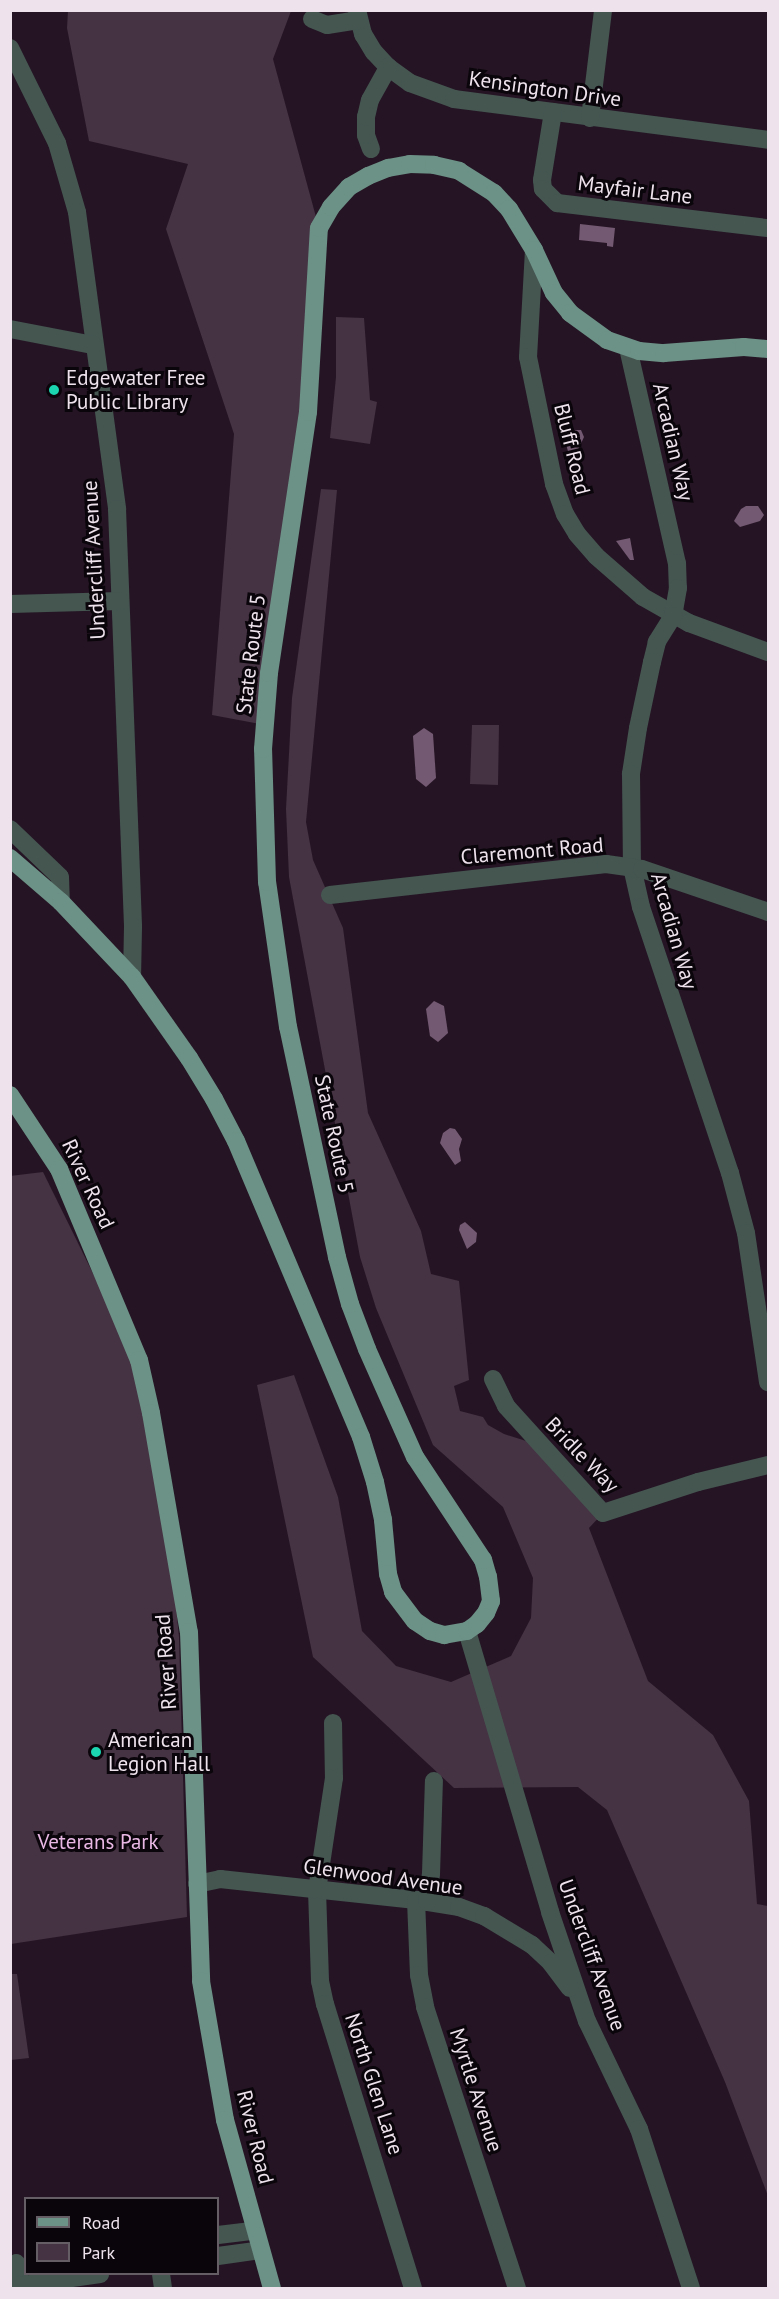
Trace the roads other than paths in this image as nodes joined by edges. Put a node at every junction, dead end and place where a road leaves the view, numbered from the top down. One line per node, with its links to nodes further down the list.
1 (603, 10): 7 (street)
2 (358, 15): 3 (street); 5 (street, Kensington Drive)
3 (312, 19)
4 (10, 48): 13 (street, Undercliff Avenue)
5 (388, 67): 6 (street, Kensington Drive); 9 (street)
6 (553, 112): 7 (street, Kensington Drive); 10 (street, Mayfair Lane)
7 (590, 118): 8 (street, Kensington Drive)
8 (768, 140)
9 (371, 149)
10 (768, 228)
11 (534, 250): 14 (main road, State Route 5); 18 (street, Bluff Road); 31 (main road, State Route 5)
12 (10, 329): 13 (street)
13 (93, 345): 16 (street, Undercliff Avenue)
14 (628, 348): 15 (main road, State Route 5); 18 (street, Arcadian Way)
15 (768, 349)
16 (120, 601): 17 (street); 26 (street, Undercliff Avenue)
17 (10, 604)
18 (673, 616): 19 (street, Bluff Road); 22 (street, Arcadian Way)
19 (768, 652)
20 (10, 829): 24 (street)
21 (10, 858): 24 (main road)
22 (632, 867): 23 (street, Claremont Road); 25 (street, Claremont Road); 29 (street, Arcadian Way)
23 (330, 895)
24 (61, 902): 26 (main road)
25 (768, 912)
26 (132, 977): 31 (main road)
27 (10, 1095): 34 (main road, River Road)
28 (493, 1378): 30 (street, Bridle Way)
29 (768, 1383)
30 (768, 1464)
31 (467, 1631): 37 (street, Undercliff Avenue)
32 (333, 1723): 35 (street, North Glen Lane)
33 (434, 1781): 36 (street, Myrtle Avenue)
34 (196, 1884): 35 (street, Glenwood Avenue); 38 (main road, River Road)
35 (317, 1890): 36 (street, Glenwood Avenue); 46 (street, North Glen Lane)
36 (422, 1901): 37 (street, Glenwood Avenue); 47 (street, Myrtle Avenue)
37 (587, 2021): 48 (street, Undercliff Avenue)
38 (256, 2230): 39 (street); 40 (main road, River Road)
39 (219, 2235)
40 (261, 2250): 41 (street); 45 (main road, River Road)
41 (219, 2256)
42 (17, 2263): 44 (street)
43 (82, 2275): 44 (street)
44 (16, 2286)
45 (272, 2289)
46 (413, 2289)
47 (518, 2289)
48 (691, 2289)

